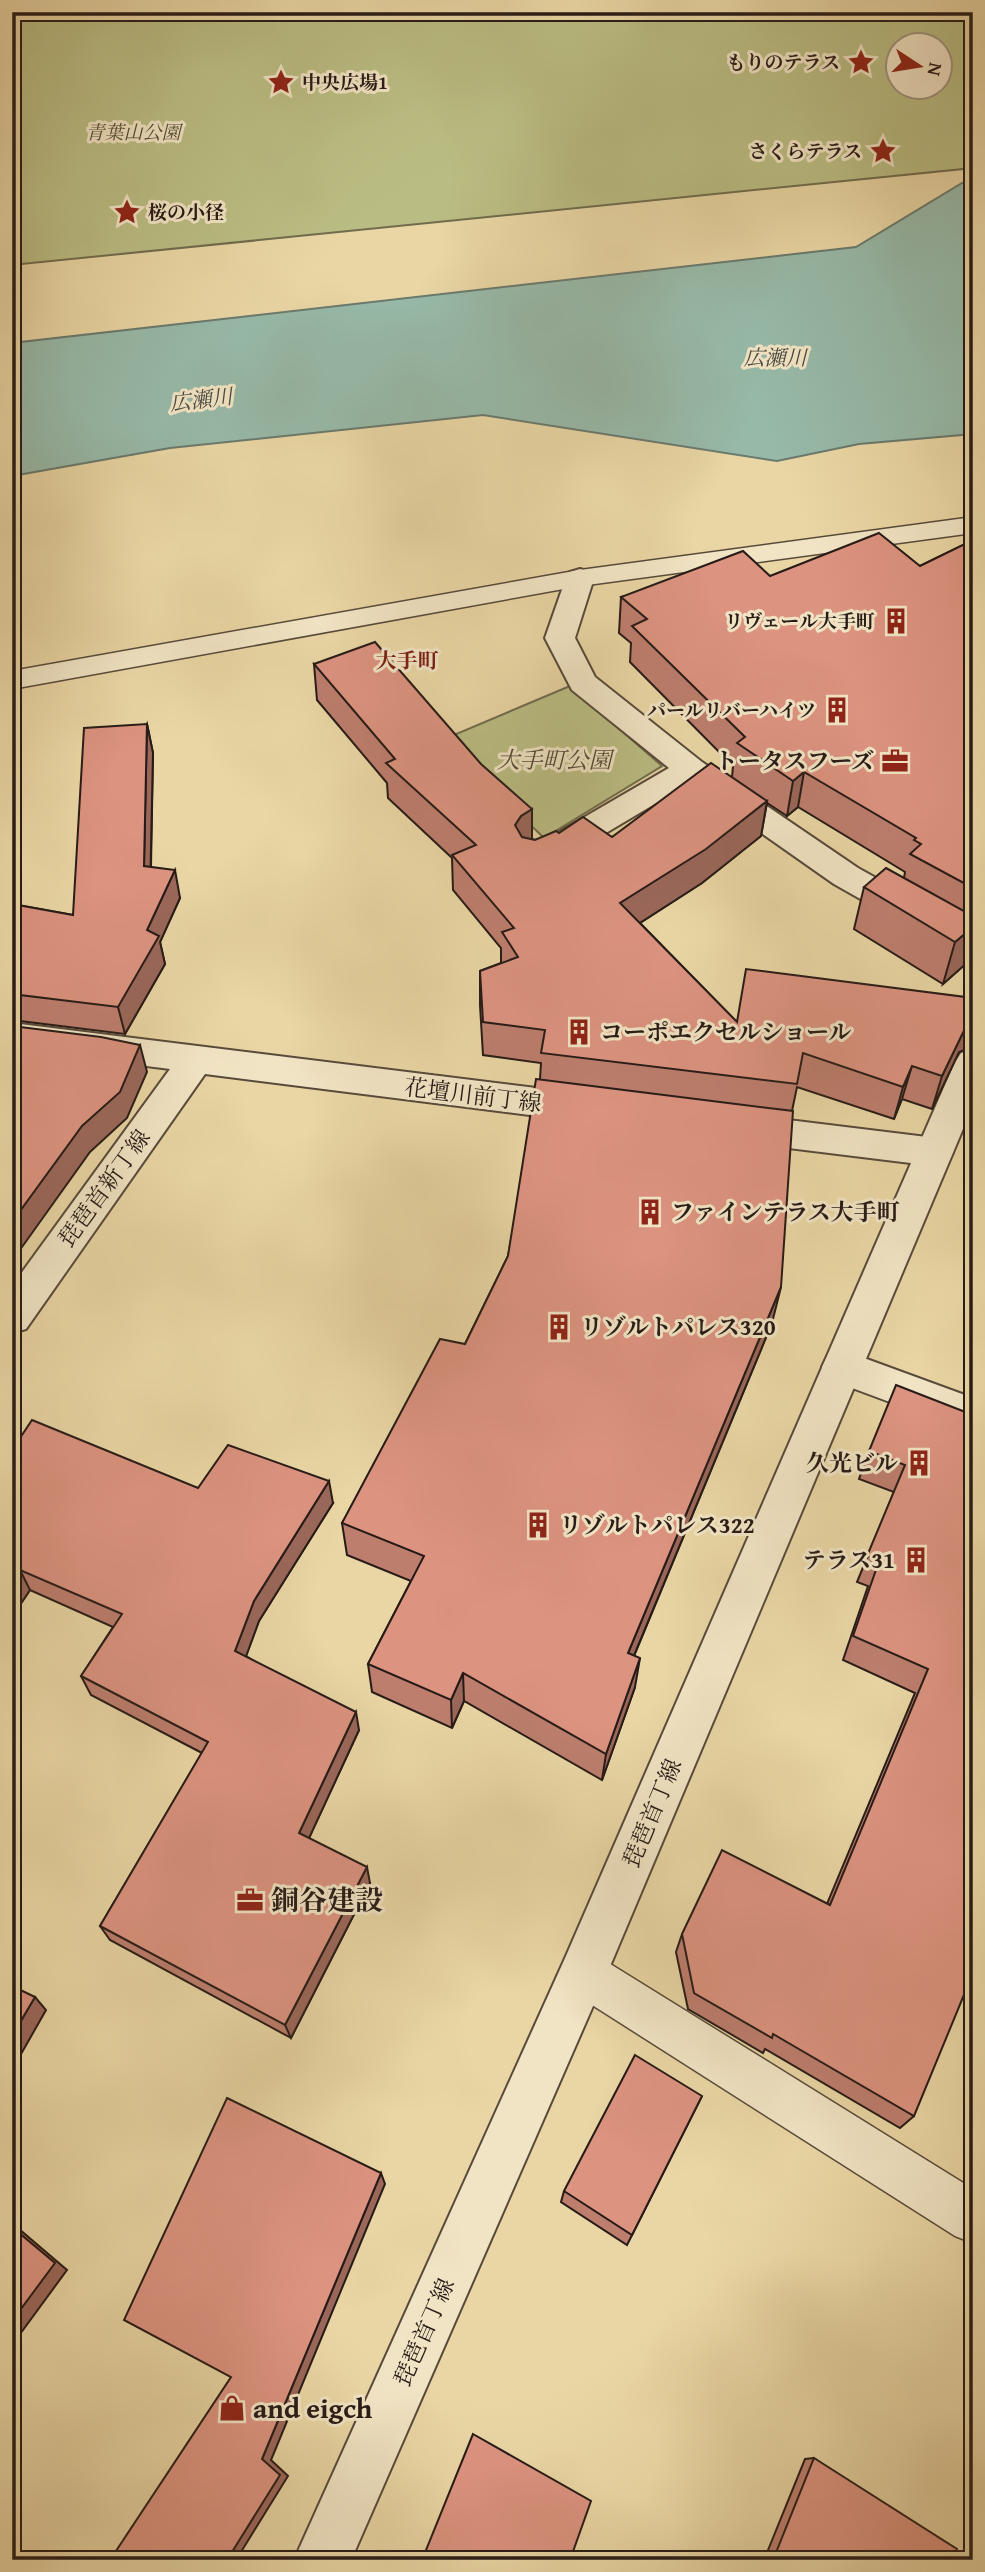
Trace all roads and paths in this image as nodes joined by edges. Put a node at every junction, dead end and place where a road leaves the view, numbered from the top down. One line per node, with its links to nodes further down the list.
1 (973, 525): 2 (lane)
2 (580, 578): 3 (lane); 4 (street)
3 (12, 680)
4 (691, 769): 5 (street); 6 (street)
5 (534, 861)
6 (973, 947)
7 (12, 1036): 8 (street, 花壇川前丁線)
8 (196, 1060): 10 (street, 花壇川前丁線); 13 (street, 琵琶首新丁線)
9 (973, 1062): 12 (street, 琵琶首丁線)
10 (612, 1112)
11 (709, 1124): 12 (street)
12 (934, 1152): 14 (street, 琵琶首丁線)
13 (12, 1317)
14 (842, 1367): 15 (street); 16 (street, 琵琶首丁線)
15 (973, 1416)
16 (583, 1973): 17 (lane); 18 (street, 琵琶首丁線)
17 (973, 2218)
18 (322, 2560)

